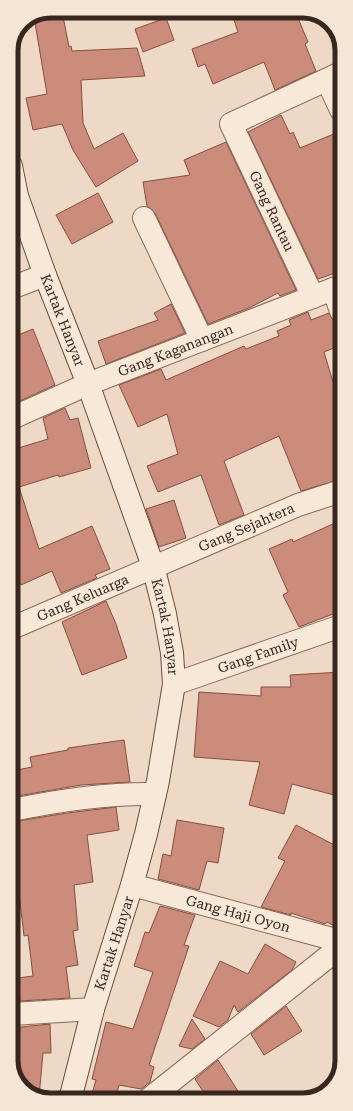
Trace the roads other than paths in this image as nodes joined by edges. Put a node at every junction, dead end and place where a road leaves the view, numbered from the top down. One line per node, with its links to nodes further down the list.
1 (334, 77): 6 (street, Gang Rantau)
2 (18, 199): 4 (street, Kartak Hanyar)
3 (144, 218): 8 (street)
4 (45, 275): 5 (street); 9 (street, Kartak Hanyar)
5 (18, 285)
6 (329, 291): 7 (street, Gang Rantau); 8 (street, Gang Kaganangan)
7 (335, 301)
8 (202, 340): 9 (street, Gang Kaganangan)
9 (88, 384): 10 (street, Gang Kaganangan); 12 (street, Kartak Hanyar)
10 (18, 415)
11 (335, 493): 12 (street, Gang Sejahtera)
12 (153, 566): 13 (street, Gang Keluarga); 15 (street, Kartak Hanyar)
13 (18, 625)
14 (335, 628): 15 (street, Gang Family)
15 (174, 684): 16 (street, Kartak Hanyar)
16 (155, 794): 17 (street); 18 (street, Kartak Hanyar)
17 (18, 809)
18 (132, 885): 19 (street, Gang Haji Oyon); 21 (street, Kartak Hanyar)
19 (335, 940)
20 (335, 950): 24 (street, Gang Haji Oyon)
21 (93, 1009): 22 (street); 23 (street, Kartak Hanyar)
22 (18, 1014)
23 (72, 1093)
24 (158, 1093)

